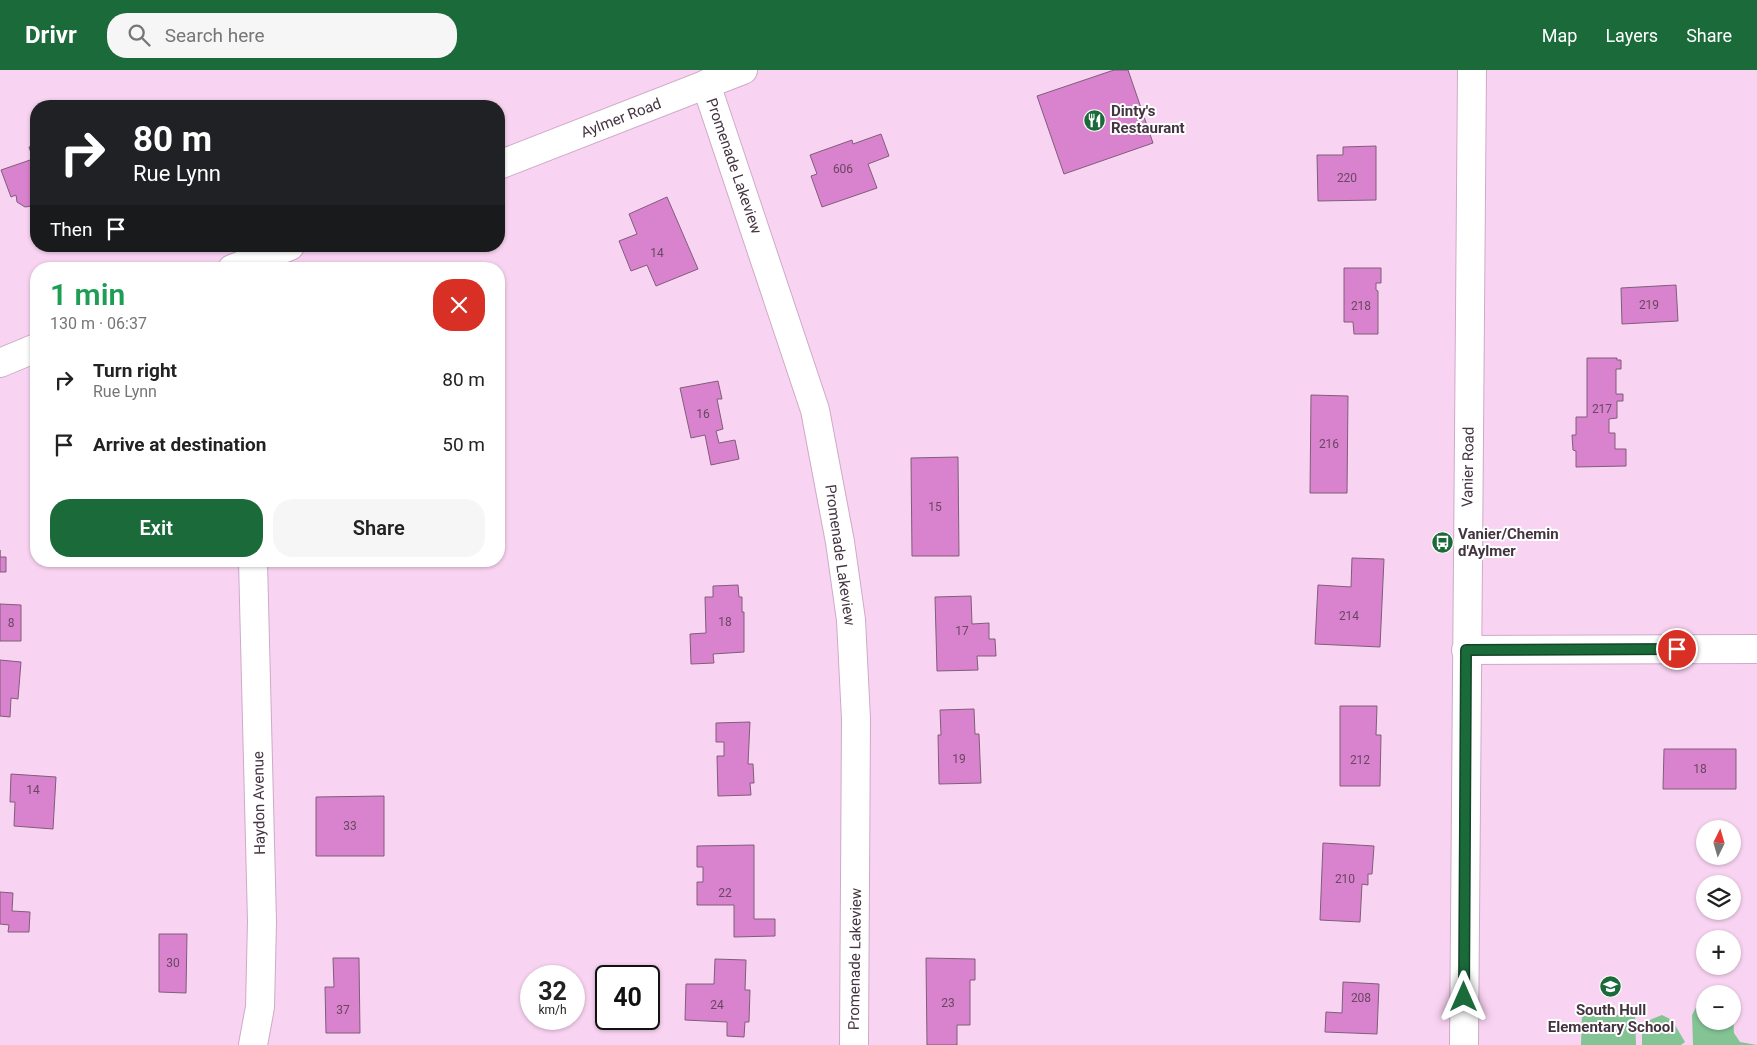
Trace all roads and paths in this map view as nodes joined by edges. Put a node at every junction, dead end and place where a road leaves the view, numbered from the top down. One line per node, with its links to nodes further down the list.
1 (742, 70): 3 (street, Aylmer Road)
2 (1472, 70): 11 (street, Vanier Road)
3 (706, 84): 4 (street, Aylmer Road); 13 (street, Promenade Lakeview)
4 (505, 163)
5 (275, 252): 6 (street)
6 (249, 262)
7 (30, 350): 8 (street)
8 (0, 363)
9 (253, 567): 12 (street, Haydon Avenue)
10 (1757, 649): 11 (street)
11 (1466, 650): 14 (street, Vanier Road)
12 (253, 1045)
13 (854, 1045)
14 (1464, 1045)

